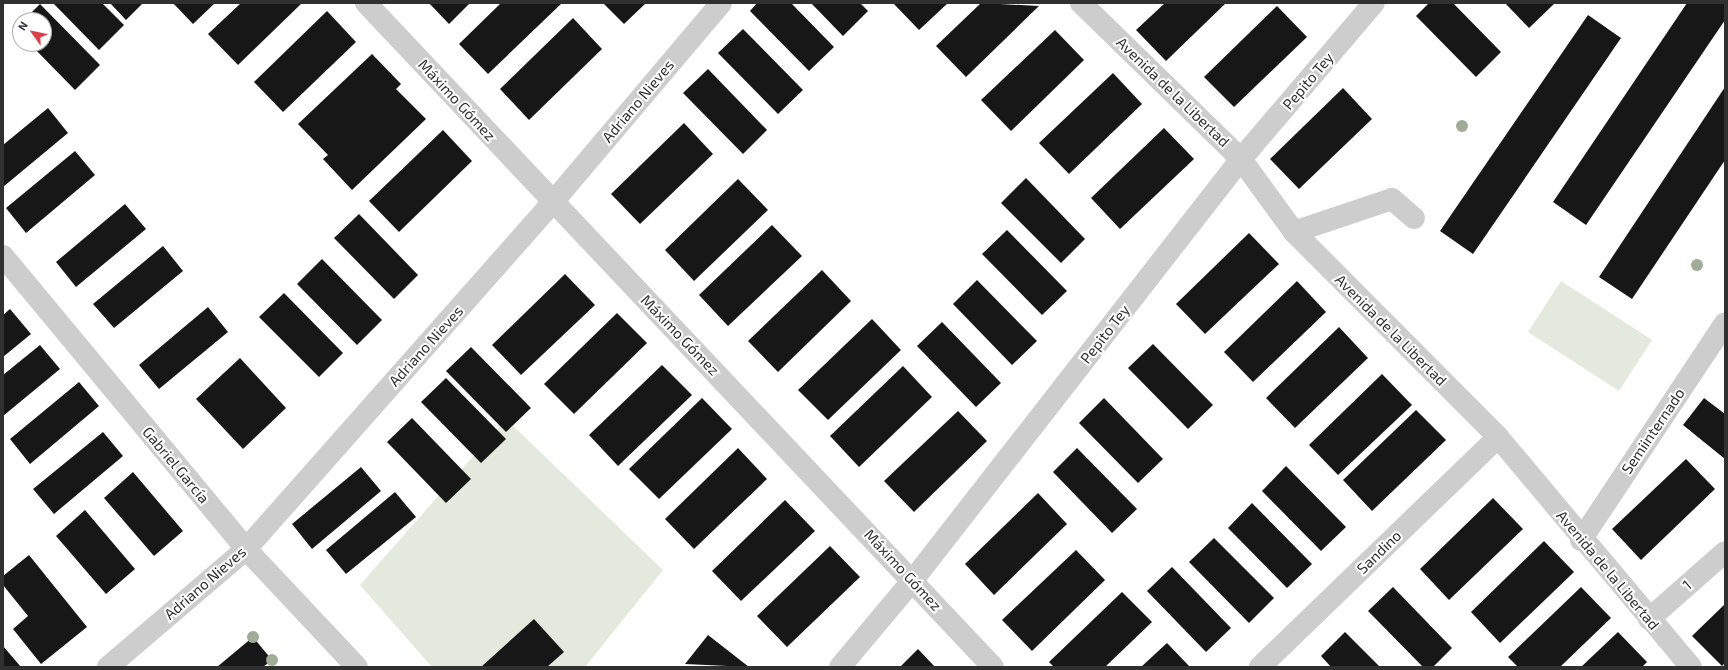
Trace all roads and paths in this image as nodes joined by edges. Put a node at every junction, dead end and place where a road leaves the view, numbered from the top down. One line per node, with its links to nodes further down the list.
1 (366, 3): 6 (street, Máximo Gómez)
2 (721, 3): 6 (street, Adriano Nieves)
3 (1081, 3): 5 (street, Avenida de la Libertad)
4 (1374, 3): 5 (street, Pepito Tey)
5 (1241, 159): 8 (street, Avenida de la Libertad); 15 (street, Pepito Tey)
6 (553, 202): 13 (street, Adriano Nieves); 15 (street, Máximo Gómez)
7 (1414, 218): 8 (street)
8 (1294, 232): 11 (street, Avenida de la Libertad)
9 (3, 256): 13 (street, Gabriel García)
10 (1725, 322): 12 (street, Semiinternado)
11 (1498, 437): 12 (street, Avenida de la Libertad); 21 (street, Sandino)
12 (1581, 540): 16 (street, Avenida de la Libertad)
13 (246, 548): 17 (street, Adriano Nieves); 18 (street, Gabriel García)
14 (1725, 552): 16 (street, 1)
15 (913, 580): 19 (street, Pepito Tey); 20 (street, Máximo Gómez)
16 (1649, 619): 22 (street, Avenida de la Libertad)
17 (108, 667)
18 (357, 667)
19 (840, 667)
20 (993, 667)
21 (1260, 667)
22 (1691, 667)

